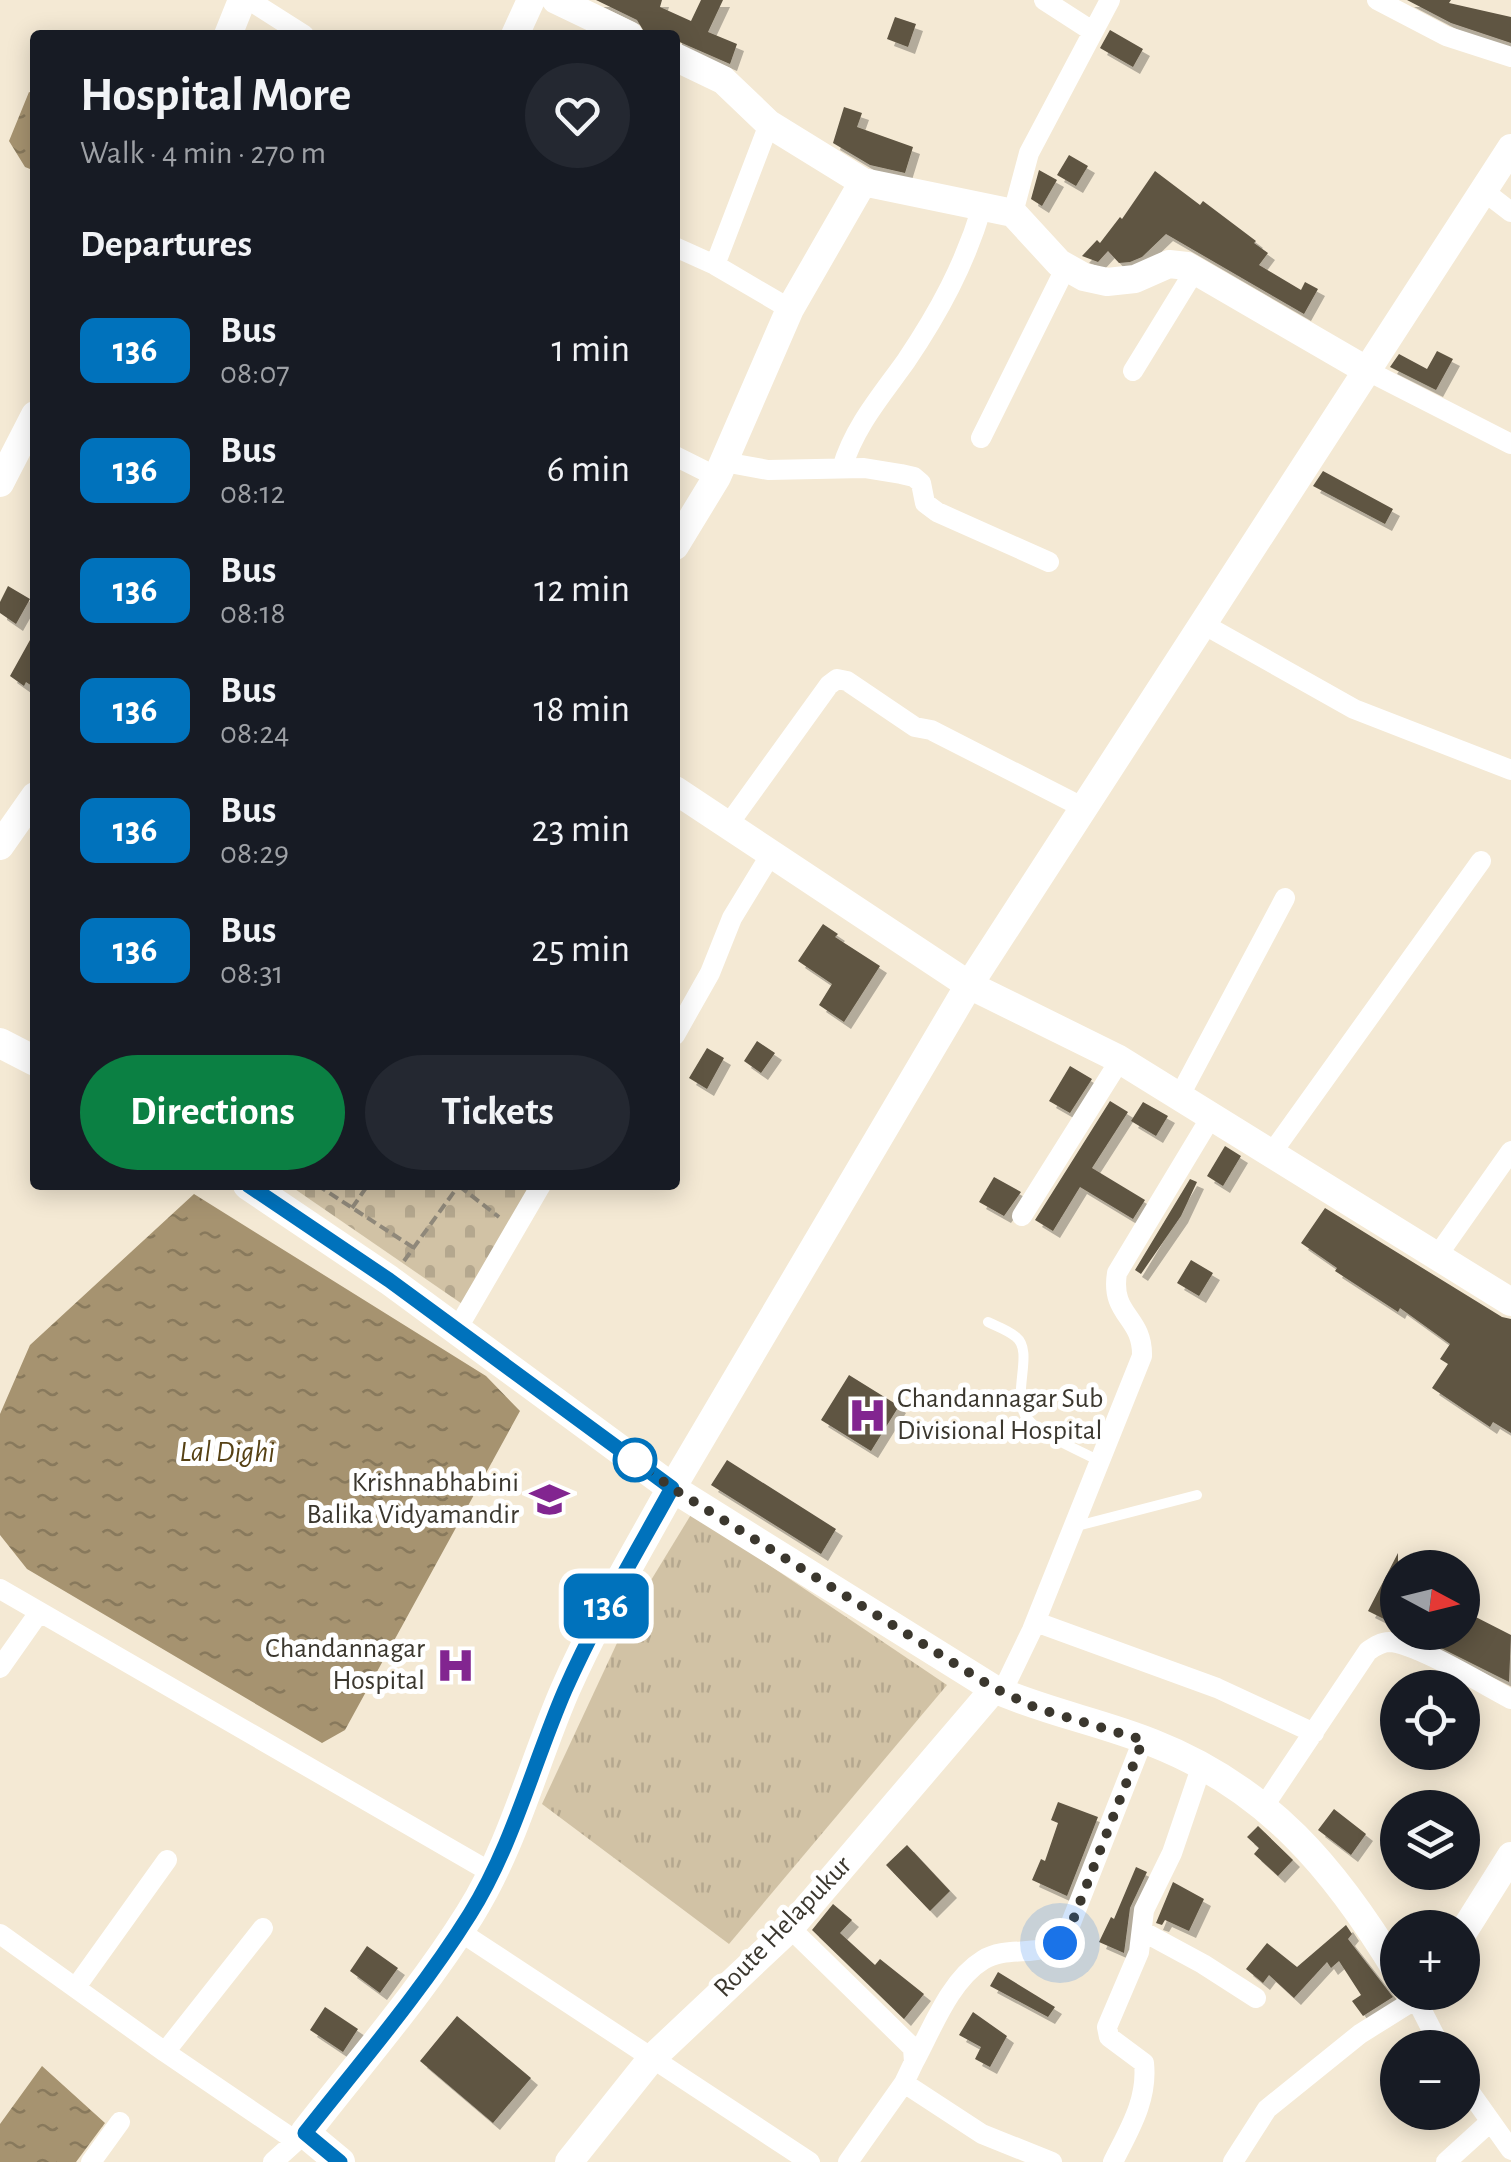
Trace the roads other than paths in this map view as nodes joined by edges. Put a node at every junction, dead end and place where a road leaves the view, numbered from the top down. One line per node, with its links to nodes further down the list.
1 (245, 0): 7 (street); 8 (street)
2 (531, 0): 9 (street)
3 (556, 0): 10 (street)
4 (1044, 0): 11 (street)
5 (1110, 0): 11 (street)
6 (1377, 0): 12 (street)
7 (230, 30)
8 (296, 30)
9 (516, 30)
10 (619, 30)
11 (1092, 31): 20 (street)
12 (1511, 58)
13 (680, 59): 14 (street)
14 (770, 124): 16 (street); 22 (street)
15 (1511, 148): 17 (street)
16 (863, 182): 18 (street); 25 (street)
17 (1485, 192): 19 (street); 27 (street)
18 (982, 207): 20 (street); 33 (street)
19 (1511, 212)
20 (1012, 213): 23 (street)
21 (680, 249): 22 (street)
22 (715, 265): 25 (street)
23 (1066, 267): 24 (street); 29 (street)
24 (1195, 270): 26 (street); 27 (street)
25 (790, 308): 34 (street)
26 (1133, 371)
27 (1368, 371): 30 (street); 38 (street)
28 (30, 425): 31 (street)
29 (981, 438)
30 (1511, 444)
31 (17, 451): 35 (street)
32 (680, 457): 34 (street)
33 (842, 468): 34 (street); 37 (street)
34 (720, 469): 36 (street)
35 (0, 483)
36 (680, 537)
37 (1050, 562)
38 (1203, 624): 39 (street); 42 (street)
39 (1511, 770)
40 (680, 798): 43 (street)
41 (30, 803): 44 (street)
42 (1084, 808): 43 (street); 48 (street)
43 (728, 826): 45 (street)
44 (0, 846)
45 (771, 854): 48 (street); 49 (street)
46 (1481, 861): 56 (street)
47 (1285, 898): 53 (street)
48 (969, 985): 52 (street); 65 (street)
49 (680, 1026)
50 (0, 1043): 51 (main road)
51 (30, 1058)
52 (1120, 1060): 53 (street); 59 (street)
53 (1179, 1097): 54 (street)
54 (1211, 1117): 56 (street); 64 (street)
55 (1511, 1151): 60 (street)
56 (1272, 1154): 60 (street)
57 (255, 1190): 63 (main road)
58 (537, 1190): 63 (street)
59 (1022, 1216)
60 (1437, 1256): 61 (street)
61 (1511, 1302)
62 (988, 1322): 64 (lane)
63 (456, 1331): 65 (main road)
64 (1101, 1462): 67 (street)
65 (672, 1488): 72 (street); 80 (main road)
66 (1196, 1495): 67 (lane)
67 (1074, 1527): 70 (street)
68 (0, 1589): 69 (street)
69 (38, 1614): 71 (street); 80 (street)
70 (1036, 1622): 72 (street); 74 (street)
71 (0, 1668)
72 (998, 1690): 75 (street); 83 (street, Route Helapukur)
73 (1511, 1698): 74 (street)
74 (1314, 1733): 77 (street)
75 (1143, 1740): 76 (street); 93 (street)
76 (1202, 1765): 77 (street); 85 (street)
77 (1264, 1806): 87 (street)
78 (1511, 1856): 81 (street)
79 (168, 1860): 88 (street)
80 (492, 1873): 84 (main road)
81 (1477, 1910)
82 (262, 1928): 91 (street)
83 (790, 1928): 92 (street, Route Helapukur); 93 (street)
84 (459, 1930): 92 (street); 98 (main road)
85 (1142, 1931): 89 (street); 107 (street)
86 (0, 1934): 88 (street)
87 (1380, 1943)
88 (76, 1987): 91 (street)
89 (1256, 1998)
90 (1396, 2010): 108 (street)
91 (165, 2052): 98 (street)
92 (652, 2058): 103 (street, Route Helapukur); 104 (street)
93 (914, 2062): 94 (street)
94 (904, 2084): 105 (street); 106 (street)
95 (1480, 2107): 97 (street)
96 (120, 2122): 100 (street)
97 (1490, 2122): 99 (street); 109 (street)
98 (301, 2137): 101 (street); 102 (main road)
99 (1511, 2150)
100 (90, 2162)
101 (273, 2162)
102 (340, 2162)
103 (569, 2162)
104 (810, 2162)
105 (848, 2162)
106 (1048, 2162)
107 (1113, 2162)
108 (1233, 2162)
109 (1446, 2162)

